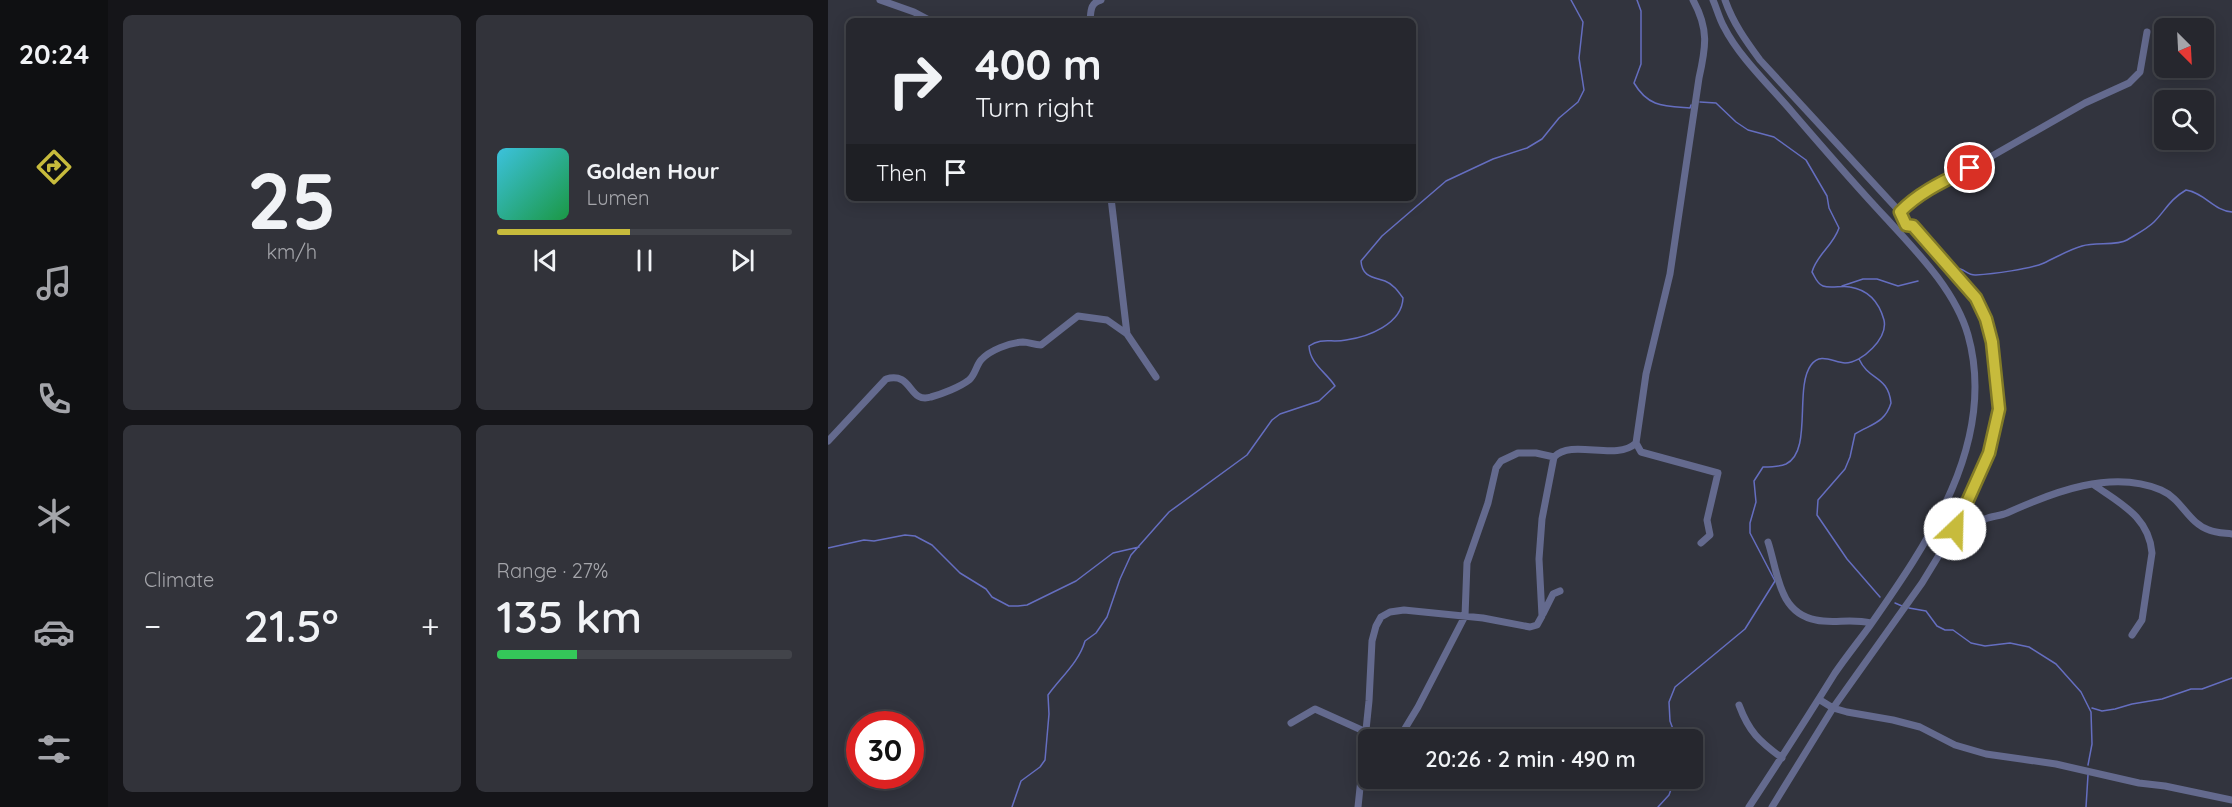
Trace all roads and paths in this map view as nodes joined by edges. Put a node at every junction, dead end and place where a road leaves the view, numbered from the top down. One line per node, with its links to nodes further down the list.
1 (880, 0): 6 (street)
2 (1101, 0): 7 (street)
3 (1693, 0): 16 (street)
4 (1713, 0): 12 (street)
5 (1725, 0): 10 (street)
6 (925, 18)
7 (1090, 18)
8 (2147, 32): 10 (street)
9 (1111, 201): 13 (street)
10 (1900, 212): 11 (street)
11 (1906, 225): 12 (street); 19 (street)
12 (1898, 232): 26 (street)
13 (1127, 334): 14 (street); 15 (street)
14 (1156, 377)
15 (828, 441)
16 (1636, 443): 17 (street); 22 (street)
17 (1554, 457): 24 (street); 25 (street)
18 (2094, 485): 19 (street); 20 (street); 27 (street)
19 (1955, 529): 30 (street)
20 (2232, 534)
21 (1768, 542): 26 (street)
22 (1701, 543)
23 (1560, 591): 25 (street)
24 (1465, 616): 25 (street); 33 (street); 34 (street)
25 (1542, 616)
26 (1871, 623): 28 (street)
27 (2133, 635)
28 (1820, 700): 30 (street); 35 (street)
29 (1739, 705): 35 (street)
30 (1833, 708): 37 (street); 40 (street)
31 (1291, 723): 32 (street)
32 (1359, 729)
33 (1366, 729)
34 (1405, 729)
35 (1782, 758): 39 (street)
36 (1361, 789): 38 (street)
37 (2232, 800)
38 (1358, 807)
39 (1749, 807)
40 (1772, 807)

